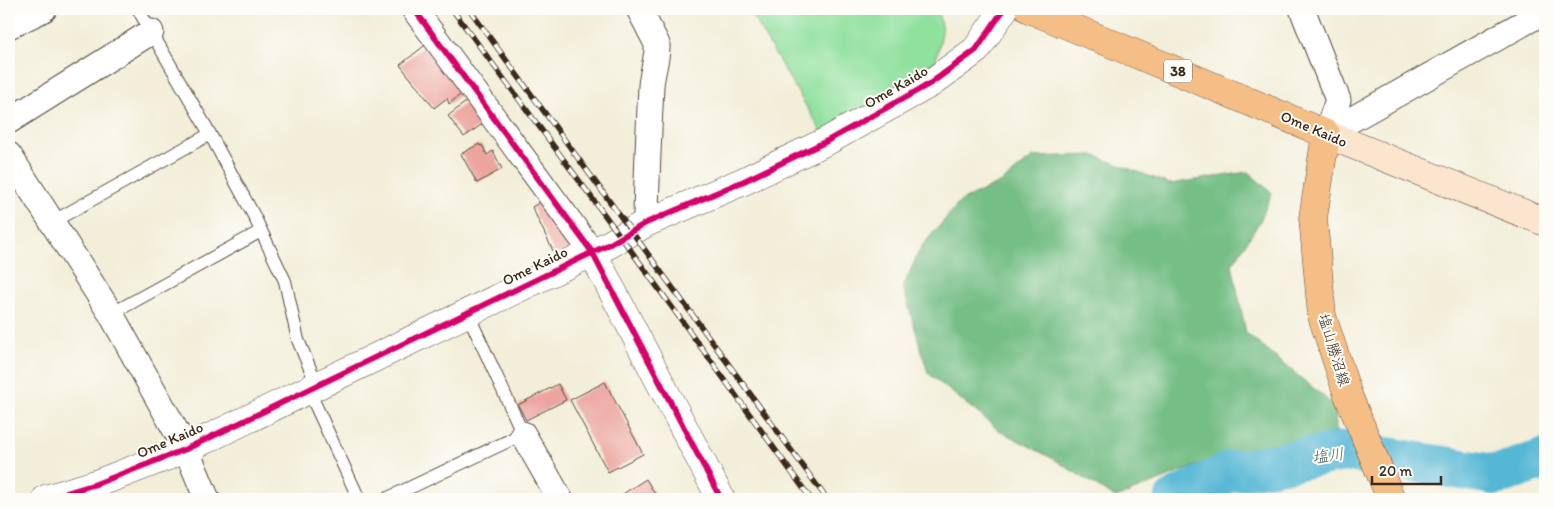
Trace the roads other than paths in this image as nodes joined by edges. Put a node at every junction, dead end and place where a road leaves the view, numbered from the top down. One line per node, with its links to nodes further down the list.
1 (44, 9): 9 (street)
2 (138, 9): 10 (lane)
3 (414, 9): 19 (street)
4 (639, 9): 16 (street)
5 (1004, 9): 16 (street, Ome Kaido)
6 (1029, 9): 13 (main road, Ome Kaido / 38)
7 (1302, 9): 13 (street)
8 (1545, 11): 13 (street)
9 (9, 26)
10 (152, 32): 11 (street); 12 (lane)
11 (9, 121)
12 (210, 134): 15 (lane); 18 (lane)
13 (1326, 134): 17 (main road, Ome Kaido); 26 (main road, 塩山勝沼線)
14 (9, 155): 15 (street)
15 (52, 222): 21 (street)
16 (649, 222): 19 (street, Ome Kaido)
17 (1545, 222)
18 (261, 231): 21 (lane); 22 (lane)
19 (592, 252): 20 (street, Ome Kaido); 25 (street)
20 (467, 312): 22 (street, Ome Kaido); 23 (lane)
21 (111, 314): 24 (street)
22 (312, 387): 24 (street, Ome Kaido); 29 (lane)
23 (523, 434): 30 (lane); 31 (street)
24 (186, 449): 27 (street, Ome Kaido); 28 (street)
25 (719, 494)
26 (1390, 496)
27 (46, 499)
28 (207, 499)
29 (359, 499)
30 (386, 499)
31 (560, 499)

